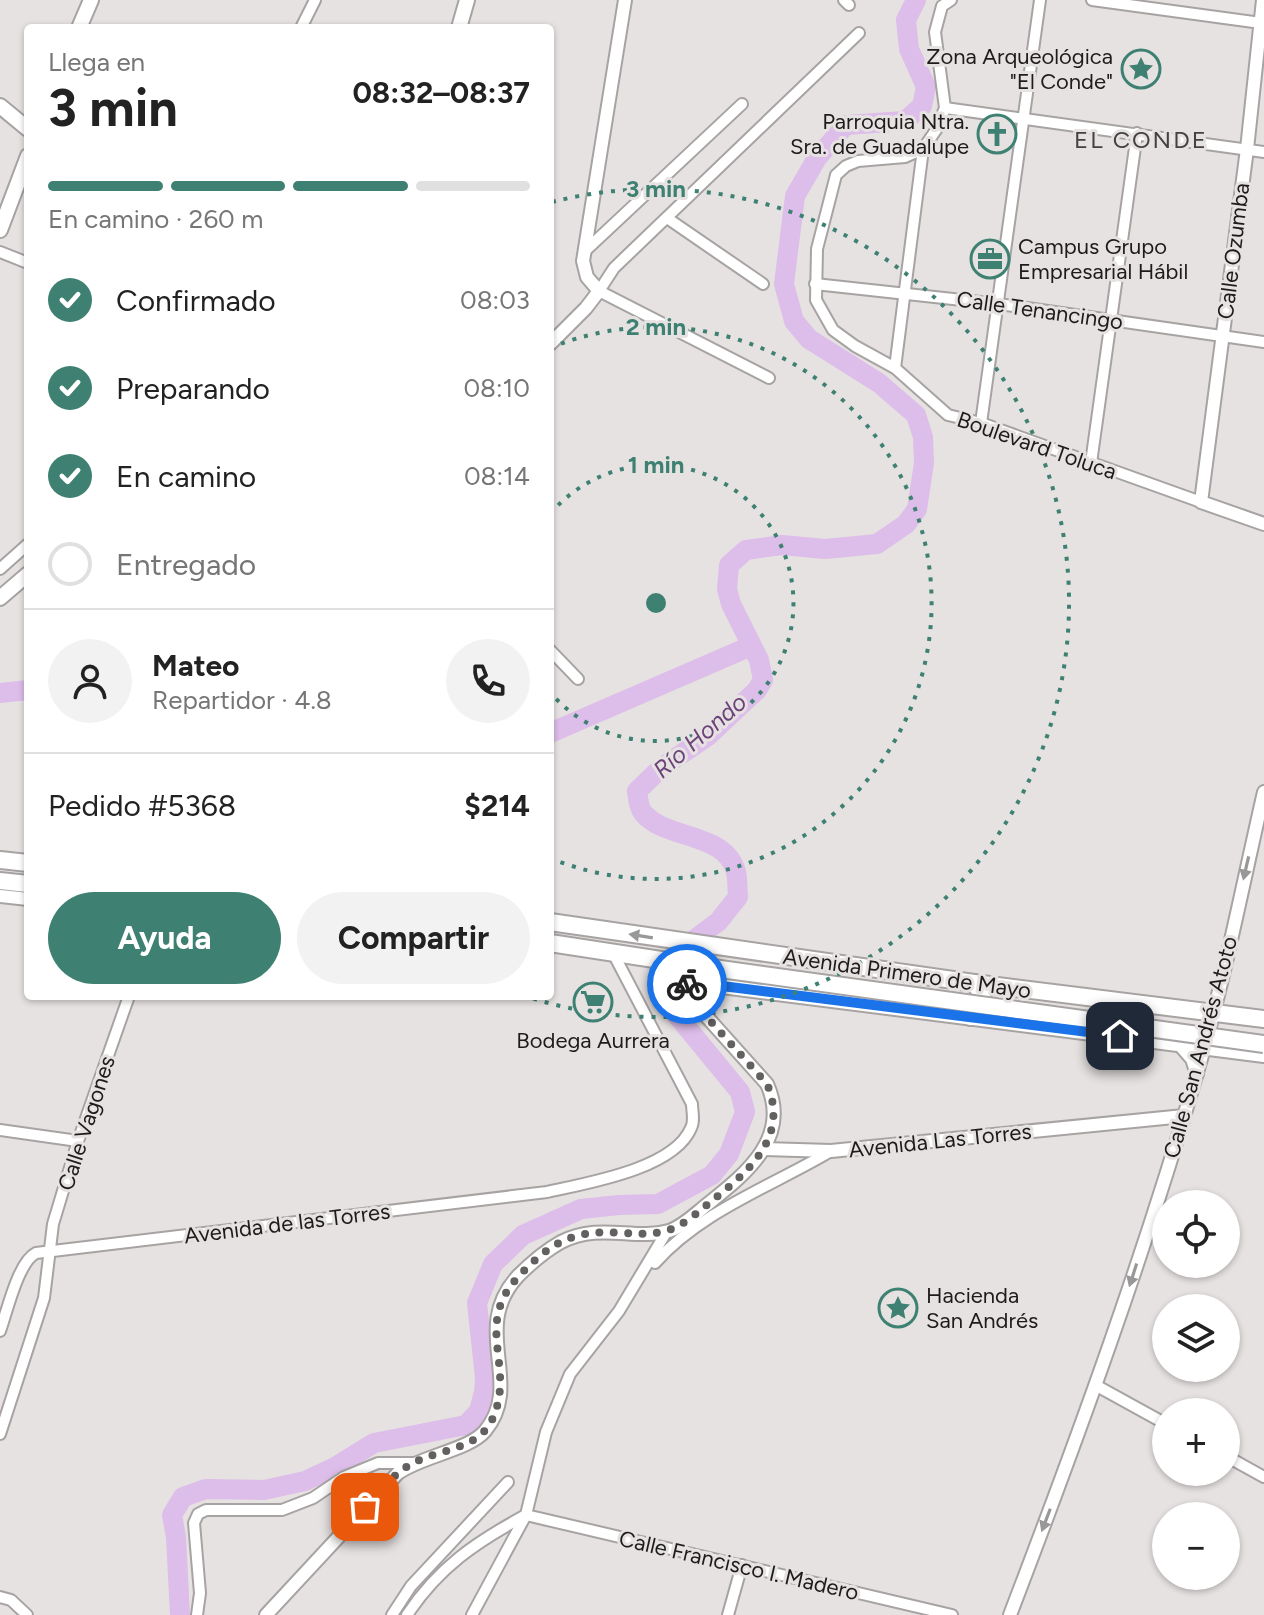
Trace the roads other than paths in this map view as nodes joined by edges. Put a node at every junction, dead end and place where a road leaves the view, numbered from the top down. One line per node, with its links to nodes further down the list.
1 (91, 0): 10 (main road)
2 (315, 0): 11 (street)
3 (467, 0): 12 (main road)
4 (625, 0): 26 (street)
5 (951, 0): 16 (street)
6 (1040, 0): 17 (street)
7 (1092, 0): 9 (street)
8 (1263, 0): 9 (street, Calle Ozumba)
9 (1261, 23): 21 (street, Calle Ozumba)
10 (81, 24)
11 (303, 24)
12 (460, 24)
13 (859, 33): 24 (street)
14 (742, 104): 26 (street)
15 (0, 106): 18 (main road)
16 (945, 108): 17 (street); 20 (street)
17 (1023, 117): 19 (street); 33 (street)
18 (24, 126)
19 (1137, 133): 21 (street); 34 (street)
20 (923, 149): 30 (street); 32 (street)
21 (1247, 149): 22 (street); 35 (street, Calle Ozumba)
22 (1264, 152)
23 (24, 167): 25 (main road)
24 (667, 218): 29 (street); 31 (street)
25 (0, 230)
26 (585, 251): 31 (street)
27 (0, 252): 28 (street)
28 (24, 261)
29 (763, 284)
30 (815, 284): 32 (street, Calle Tenancingo); 38 (street, Boulevard Toluca)
31 (599, 291): 36 (street); 39 (street)
32 (906, 293): 33 (street, Calle Tenancingo); 38 (street)
33 (999, 304): 34 (street, Calle Tenancingo); 40 (street)
34 (1111, 320): 35 (street, Calle Tenancingo); 41 (street)
35 (1222, 337): 37 (street, Calle Tenancingo); 42 (street, Calle Ozumba)
36 (554, 340)
37 (1264, 342)
38 (895, 368): 40 (street, Boulevard Toluca)
39 (769, 378)
40 (981, 423): 41 (street, Boulevard Toluca)
41 (1091, 463): 42 (street, Boulevard Toluca)
42 (1201, 502): 43 (street, Boulevard Toluca)
43 (1264, 524)
44 (24, 548): 45 (street)
45 (0, 569)
46 (24, 577): 47 (main road)
47 (0, 598)
48 (554, 654): 49 (street)
49 (578, 679)
50 (1264, 792): 64 (street, Calle San Andrés Atoto, one-way to 64)
51 (0, 860): 52 (highway)
52 (24, 863)
53 (0, 881): 54 (highway)
54 (24, 884)
55 (0, 896): 56 (street)
56 (24, 899)
57 (554, 923): 62 (highway, Avenida Primero de Mayo, one-way to 57)
58 (554, 947): 59 (highway, Avenida Primero de Mayo)
59 (613, 953): 60 (highway, Avenida Primero de Mayo); 78 (street, Avenida de las Torres)
60 (659, 960): 61 (main road, Avenida Primero de Mayo); 68 (highway, Avenida Primero de Mayo, bridge)
61 (685, 977): 65 (main road, Avenida Primero de Mayo); 75 (street)
62 (974, 983): 64 (highway, Avenida Primero de Mayo); 65 (highway)
63 (128, 1000): 74 (street, Calle Vagones)
64 (1213, 1013): 66 (highway, Avenida Primero de Mayo); 69 (street, Calle San Andrés Atoto)
65 (971, 1017): 67 (main road, Avenida Primero de Mayo)
66 (1264, 1019)
67 (1179, 1044): 69 (main road, Avenida Primero de Mayo); 71 (street)
68 (1264, 1044)
69 (1204, 1047): 70 (main road, Avenida Primero de Mayo); 71 (street, Calle San Andrés Atoto)
70 (1264, 1055)
71 (1197, 1074): 72 (street, Calle San Andrés Atoto)
72 (1184, 1116): 76 (street, Avenida Las Torres); 81 (street, Calle San Andrés Atoto, one-way to 81)
73 (0, 1130): 74 (street)
74 (78, 1141): 78 (street, Calle Vagones)
75 (764, 1149): 76 (street); 77 (street)
76 (831, 1151): 79 (street, Avenida Las Torres)
77 (667, 1231): 79 (street); 84 (street)
78 (50, 1252): 80 (street, Avenida de las Torres); 83 (street, Calle Vagones)
79 (641, 1279): 88 (street)
80 (0, 1331)
81 (1097, 1386): 82 (street); 101 (street, Calle San Andrés Atoto, one-way to 101)
82 (1152, 1416)
83 (0, 1434)
84 (413, 1463): 93 (street); 95 (street)
85 (1240, 1464): 86 (street)
86 (1264, 1477)
87 (508, 1482): 90 (street)
88 (526, 1515): 89 (street, Calle Francisco I. Madero); 91 (street); 98 (street)
89 (742, 1565): 99 (street); 100 (street, Calle Francisco I. Madero)
90 (411, 1586): 91 (street); 96 (street)
91 (423, 1592): 97 (street)
92 (0, 1597): 94 (street)
93 (272, 1613)
94 (27, 1615)
95 (197, 1615)
96 (392, 1615)
97 (407, 1615)
98 (472, 1615)
99 (728, 1615)
100 (952, 1615)
101 (1010, 1615)

